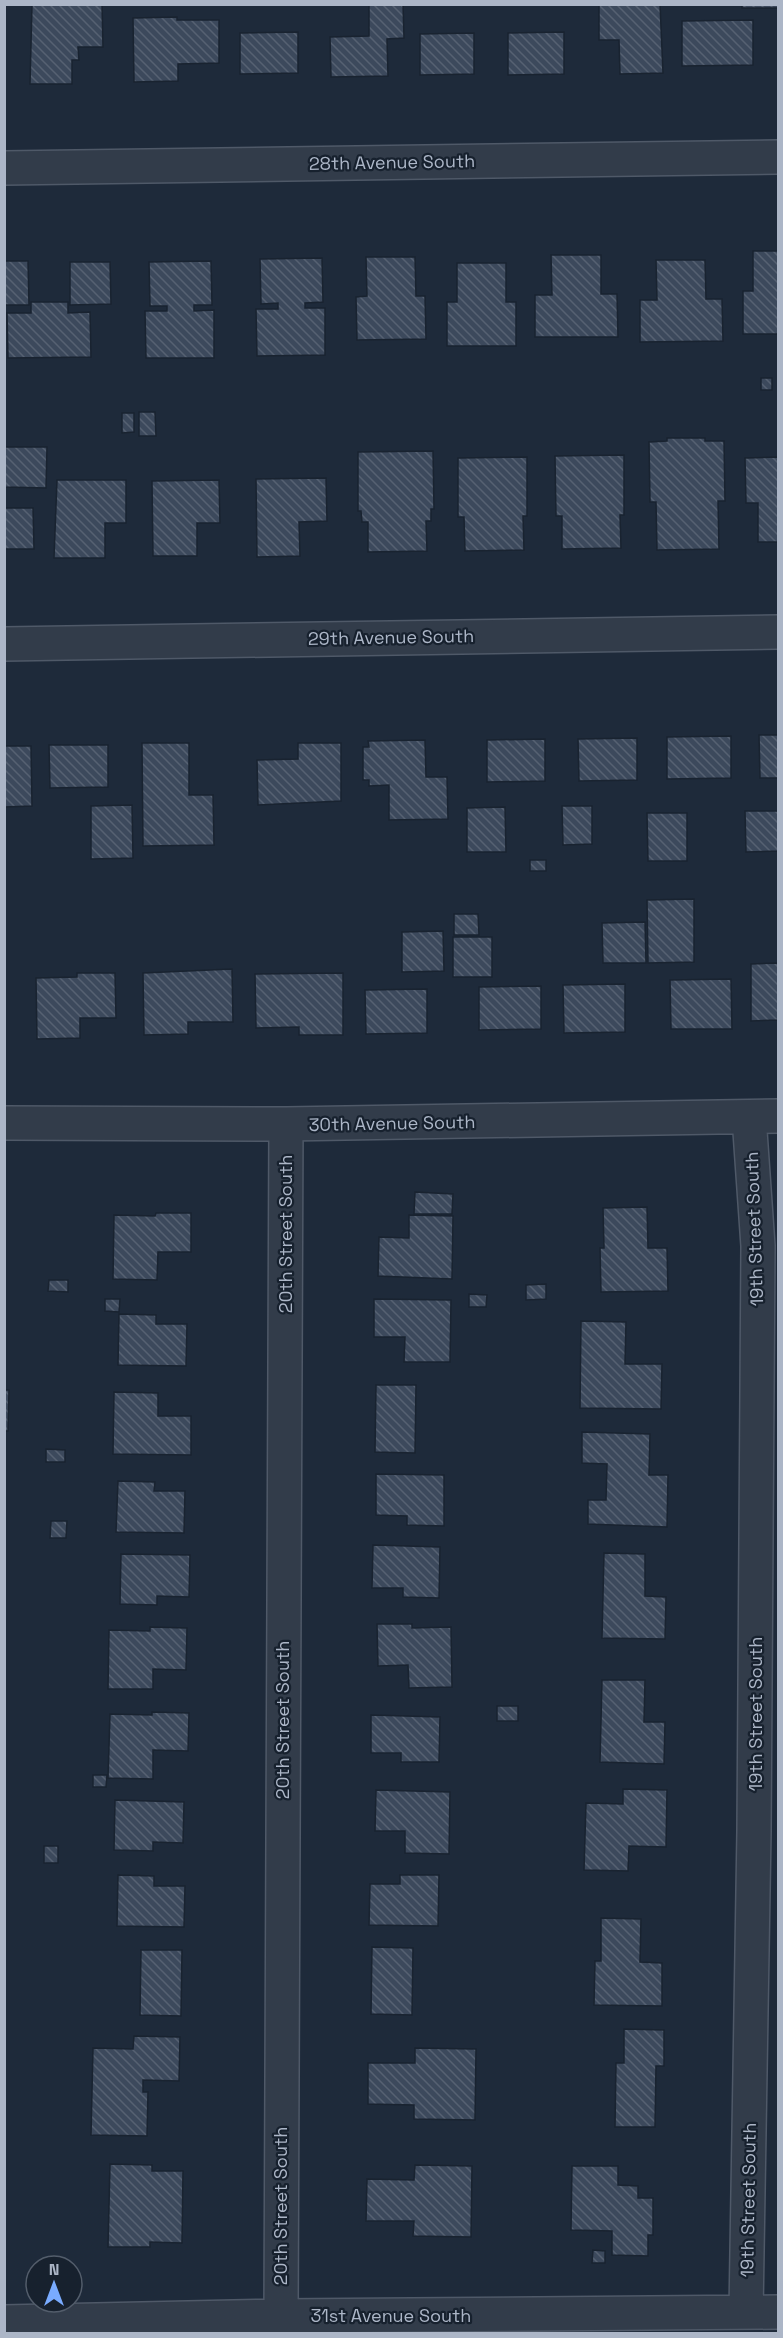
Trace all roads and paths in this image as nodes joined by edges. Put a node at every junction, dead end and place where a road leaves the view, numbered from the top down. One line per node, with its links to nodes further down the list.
1 (778, 157): 2 (street, 28th Avenue South)
2 (4, 168)
3 (778, 632): 4 (street, 29th Avenue South)
4 (4, 644)
5 (764, 1117): 7 (street, 30th Avenue South); 8 (street, 19th Street South)
6 (4, 1123): 7 (street, 30th Avenue South)
7 (286, 1124): 10 (street, 20th Street South)
8 (746, 2312): 9 (street, 31st Avenue South); 10 (street, 31st Avenue South)
9 (778, 2312)
10 (281, 2316): 11 (street, 31st Avenue South)
11 (4, 2322)

